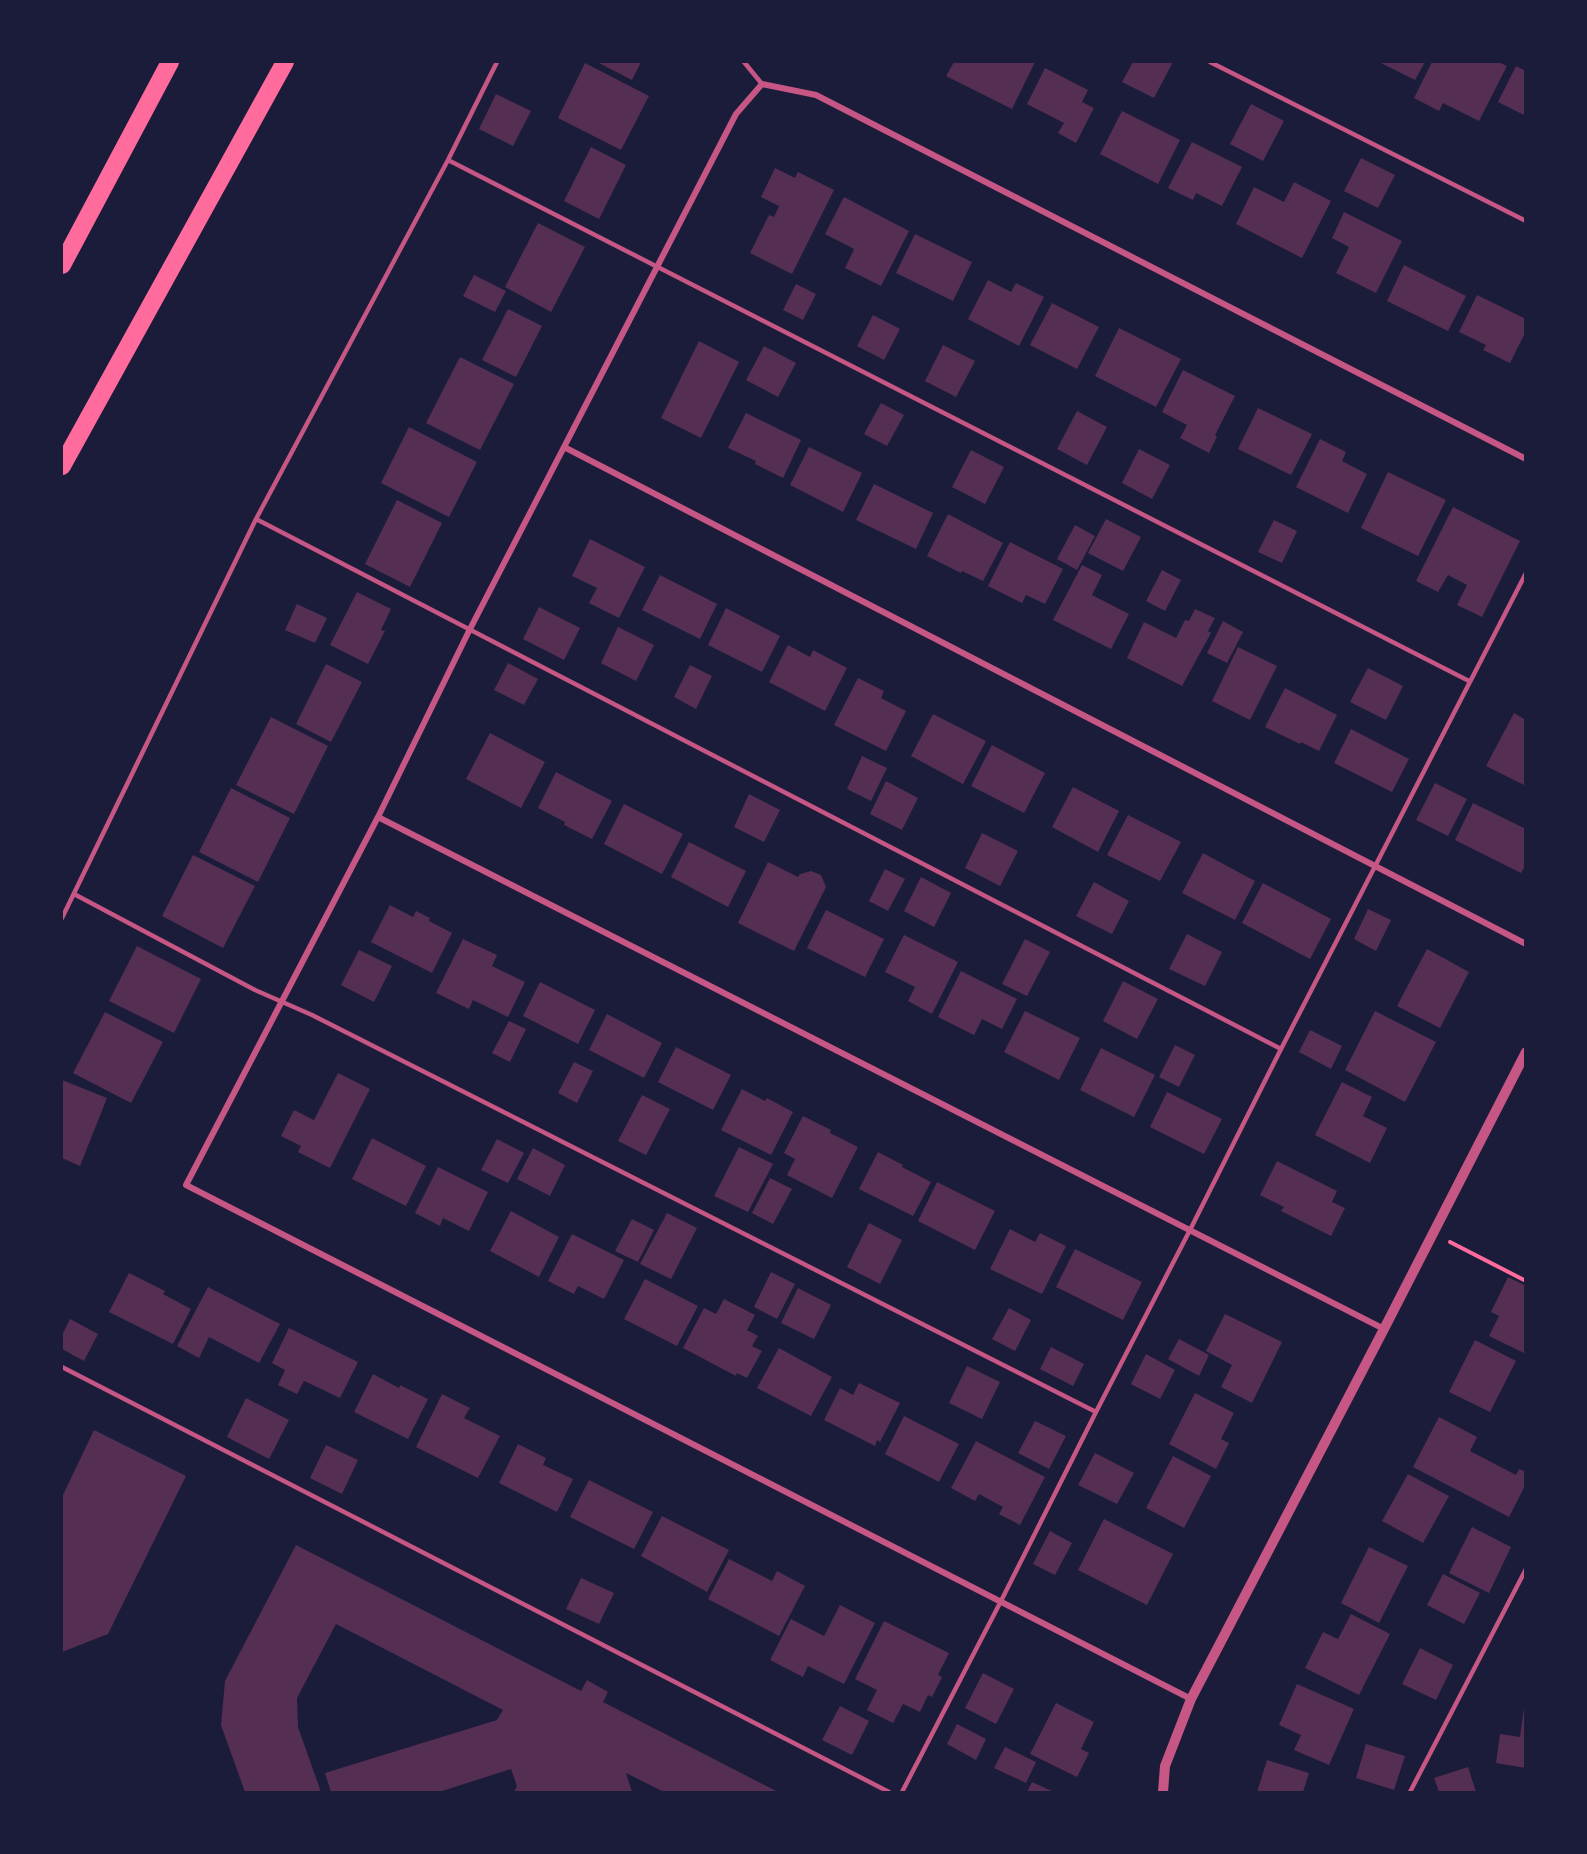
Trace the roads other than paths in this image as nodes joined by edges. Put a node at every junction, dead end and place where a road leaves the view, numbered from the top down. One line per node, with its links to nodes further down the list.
1 (170, 62): 9 (highway)
2 (285, 62): 13 (highway)
3 (498, 62): 7 (lane)
4 (744, 62): 6 (lane)
5 (1210, 62): 8 (lane)
6 (762, 84): 10 (street); 12 (street)
7 (448, 160): 10 (lane); 14 (lane)
8 (1526, 221)
9 (62, 265)
10 (656, 266): 11 (street); 17 (lane)
11 (564, 447): 16 (street); 19 (street)
12 (1526, 459)
13 (62, 466)
14 (256, 519): 16 (lane); 20 (lane)
15 (1526, 573): 17 (lane)
16 (469, 631): 18 (street); 24 (lane)
17 (1469, 681): 19 (lane)
18 (378, 817): 23 (street); 26 (street)
19 (1375, 866): 22 (street); 24 (lane)
20 (74, 894): 21 (lane); 23 (lane)
21 (62, 918)
22 (1526, 944)
23 (282, 1002): 29 (lane); 31 (street)
24 (1281, 1049): 26 (lane)
25 (1526, 1052): 27 (street)
26 (1190, 1230): 27 (street); 29 (lane)
27 (1384, 1329): 32 (street)
28 (62, 1367): 33 (lane)
29 (1096, 1412): 31 (lane)
30 (1526, 1569): 36 (lane)
31 (1001, 1601): 32 (street); 34 (lane)
32 (1191, 1699): 35 (street)
33 (889, 1792)
34 (902, 1792)
35 (1163, 1792)
36 (1410, 1792)

